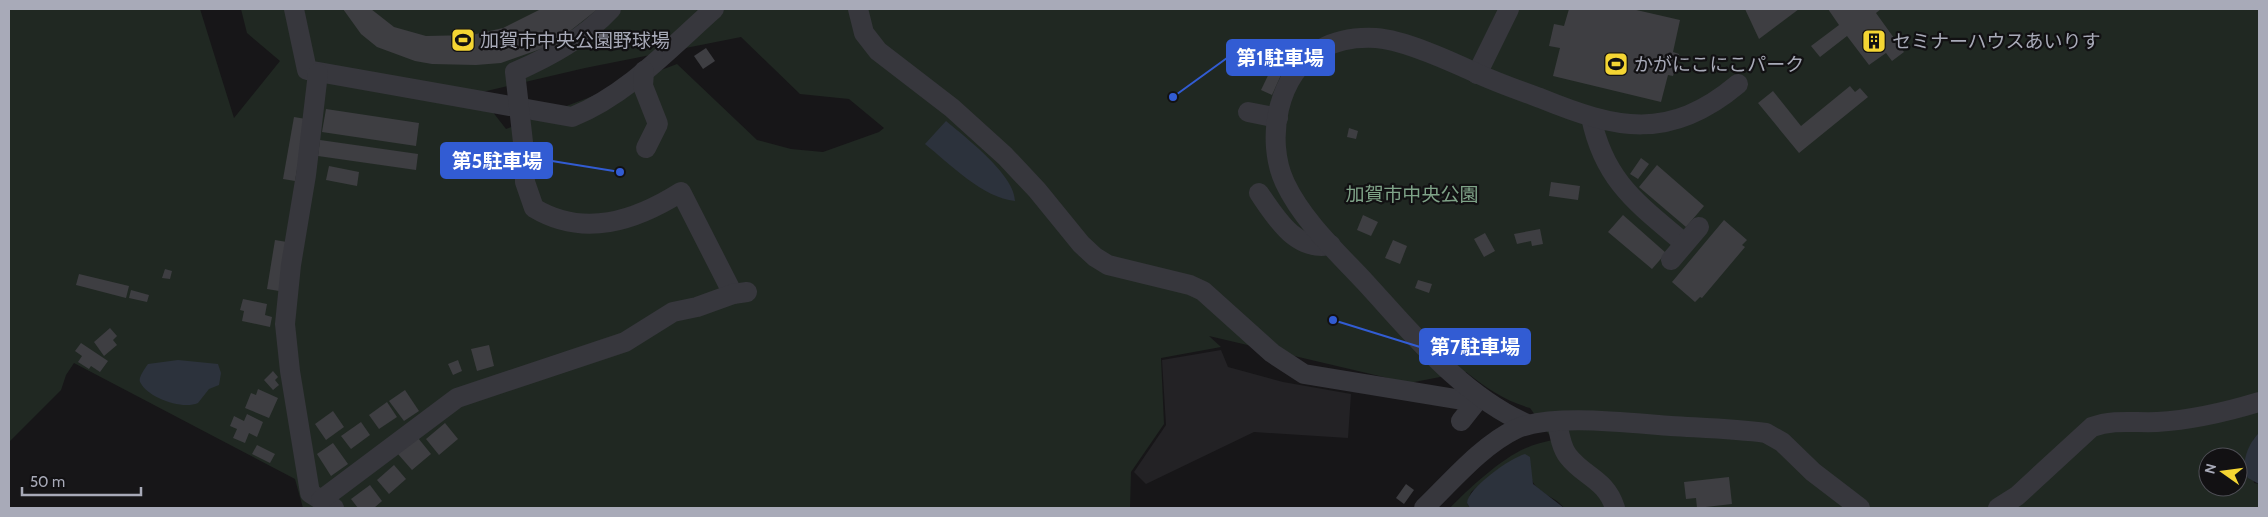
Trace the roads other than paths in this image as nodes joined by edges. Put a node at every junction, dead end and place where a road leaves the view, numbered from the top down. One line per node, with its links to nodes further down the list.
1 (294, 9): 7 (street)
2 (611, 9): 10 (street)
3 (714, 9): 6 (street)
4 (858, 9): 20 (street)
5 (1509, 9): 8 (street)
6 (644, 70): 10 (street); 14 (street)
7 (313, 72): 10 (street); 25 (street)
8 (1477, 74): 12 (street); 13 (street)
9 (1738, 84): 12 (street)
10 (519, 109): 25 (street)
11 (1248, 112): 13 (street)
12 (1591, 117): 17 (street)
13 (1278, 118): 18 (street)
14 (646, 148)
15 (1259, 193): 18 (street)
16 (1698, 228): 17 (street)
17 (1684, 244): 19 (street)
18 (1331, 245): 20 (street)
19 (1671, 260)
20 (1480, 396): 22 (street); 24 (street)
21 (2259, 402): 29 (street)
22 (1462, 421)
23 (1557, 422): 24 (street); 27 (street); 28 (street)
24 (1527, 424): 26 (street)
25 (327, 504)
26 (1424, 508)
27 (1616, 508)
28 (1860, 508)
29 (1998, 508)

